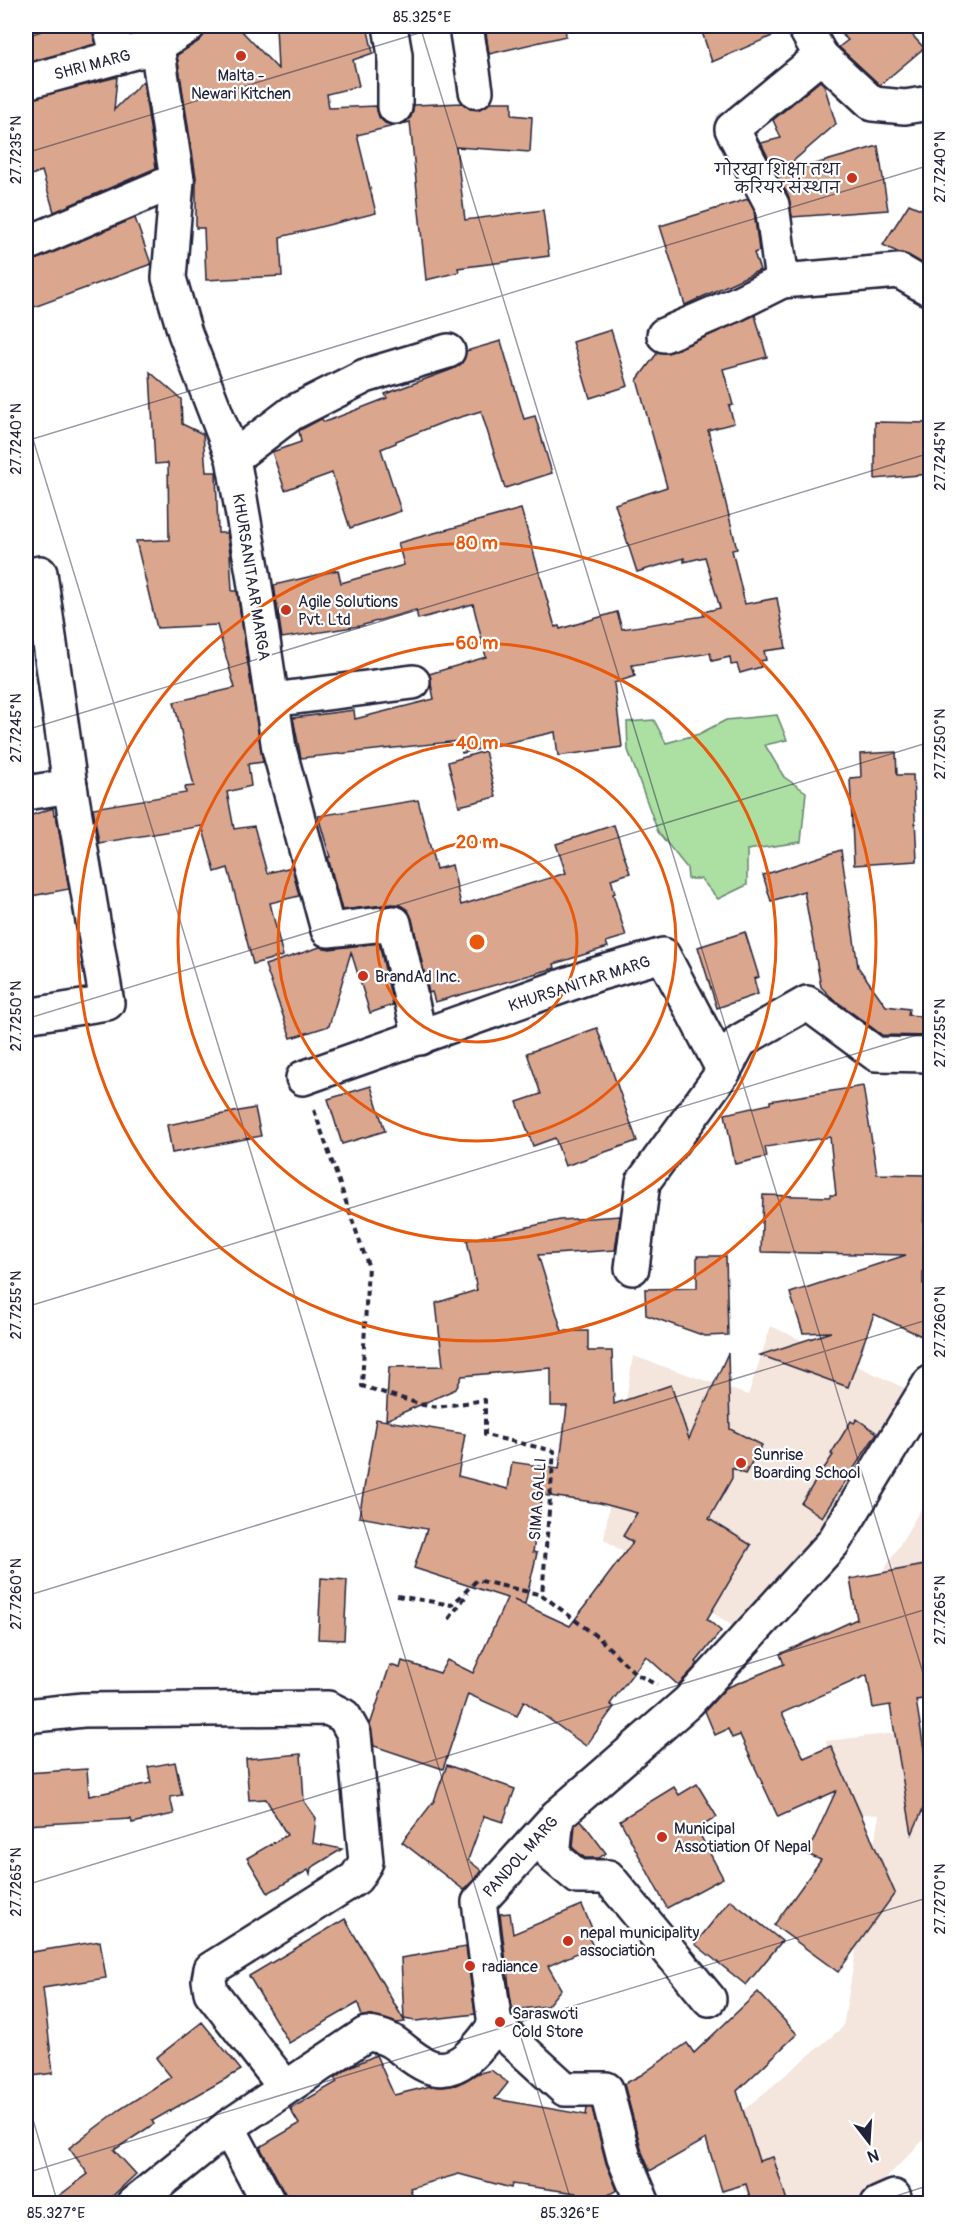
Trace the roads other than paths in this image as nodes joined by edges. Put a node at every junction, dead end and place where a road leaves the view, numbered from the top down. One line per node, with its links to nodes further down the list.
1 (110, 26): 8 (street)
2 (189, 26): 6 (street, SHRI MARG)
3 (390, 26): 12 (street)
4 (466, 26): 10 (street)
5 (804, 26): 7 (street)
6 (157, 46): 8 (street, SHRI MARG); 13 (street, KHURSANITAAR MARGA)
7 (821, 56): 11 (street); 15 (street)
8 (118, 57): 9 (street, SHRI MARG)
9 (26, 82)
10 (476, 91)
11 (930, 103)
12 (395, 107)
13 (177, 180): 14 (street); 19 (street, KHURSANITAAR MARGA)
14 (26, 244)
15 (782, 280): 16 (street); 17 (street)
16 (930, 289)
17 (664, 334)
18 (448, 351): 19 (street)
19 (233, 458): 22 (street, KHURSANITAAR MARGA)
20 (26, 576): 23 (street)
21 (413, 682): 22 (street)
22 (272, 700): 26 (street, KHURSANITAAR MARGA)
23 (70, 786): 24 (street); 25 (street)
24 (26, 793)
25 (26, 1016)
26 (420, 1038): 28 (street, KHURSANITAR MARG); 29 (street, KHURSANITAR MARG)
27 (930, 1055): 28 (street)
28 (724, 1071): 30 (street)
29 (303, 1078)
30 (632, 1268)
31 (930, 1383): 33 (street, PANDOL MARG)
32 (26, 1716): 36 (street)
33 (557, 1816): 34 (street); 35 (street, PANDOL MARG)
34 (709, 1999)
35 (495, 2025): 36 (street); 40 (street)
36 (285, 2087): 37 (street)
37 (228, 2127): 38 (street); 39 (street)
38 (133, 2204)
39 (269, 2204)
40 (643, 2204)

